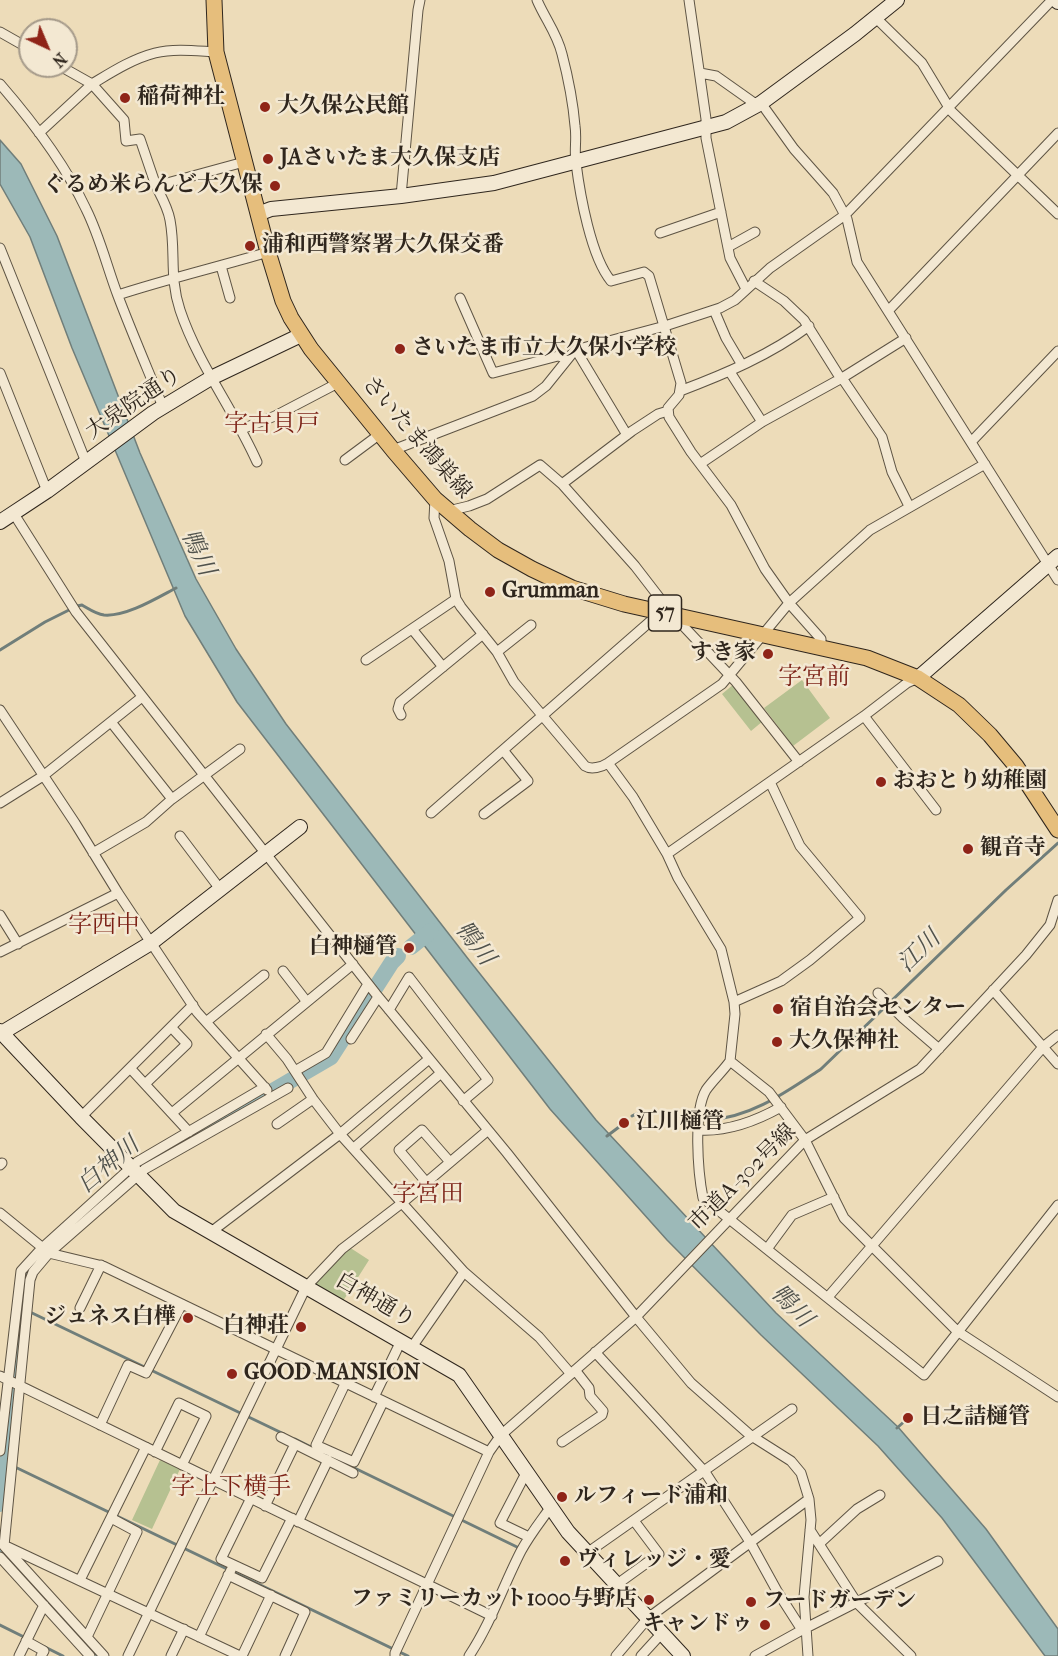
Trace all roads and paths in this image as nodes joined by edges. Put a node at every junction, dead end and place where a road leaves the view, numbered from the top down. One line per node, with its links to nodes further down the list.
1 (214, 0): 10 (main road, さいたま鴻巣線 / 57)
2 (420, 0): 24 (street)
3 (537, 0): 20 (street)
4 (689, 0): 11 (street)
5 (897, 0): 7 (street)
6 (1055, 1): 16 (street)
7 (876, 18): 15 (street); 16 (street)
8 (0, 32): 9 (street)
9 (18, 42)
10 (216, 52): 14 (street); 21 (main road, さいたま鴻巣線 / 57)
11 (700, 73): 15 (street); 17 (street)
12 (78, 76): 14 (street)
13 (0, 84): 18 (street)
14 (92, 84): 18 (street); 23 (street)
15 (759, 104): 17 (street); 28 (street)
16 (948, 108): 22 (street); 28 (street)
17 (706, 128): 20 (street); 25 (street)
18 (39, 133): 38 (street)
19 (1058, 134): 22 (street)
20 (576, 161): 24 (street); 43 (street)
21 (244, 162): 23 (street); 26 (main road, さいたま鴻巣線 / 57)
22 (1018, 176): 27 (street); 42 (street)
23 (156, 186): 35 (street)
24 (401, 196): 26 (street)
25 (721, 212): 30 (street); 31 (street)
26 (258, 214): 33 (main road, さいたま鴻巣線 / 57)
27 (1058, 214)
28 (845, 215): 36 (street); 42 (street)
29 (755, 232): 31 (street)
30 (660, 234)
31 (728, 247): 37 (street)
32 (0, 248): 65 (street)
33 (268, 252): 34 (street); 45 (main road, さいたま鴻巣線 / 57)
34 (221, 266): 35 (street); 39 (street)
35 (172, 277): 38 (street); 53 (street)
36 (754, 281): 37 (street); 44 (street)
37 (746, 289): 41 (street)
38 (118, 295): 57 (street)
39 (230, 298)
40 (460, 298): 49 (street)
41 (714, 310): 43 (street); 50 (street)
42 (888, 310): 46 (street)
43 (665, 326): 47 (street); 56 (street)
44 (809, 326): 50 (street); 54 (street)
45 (301, 335): 53 (street, 大泉院通り); 55 (main road, さいたま鴻巣線 / 57)
46 (906, 338): 54 (street); 63 (street)
47 (576, 350): 49 (street); 62 (street)
48 (1058, 351): 63 (street)
49 (568, 358): 64 (street)
50 (742, 365): 51 (street)
51 (730, 372): 56 (street); 59 (street)
52 (0, 373): 71 (street)
53 (211, 378): 57 (street, 大泉院通り); 60 (street)
54 (842, 379): 59 (street); 73 (street)
55 (338, 383): 60 (street); 61 (main road, さいたま鴻巣線 / 57)
56 (680, 391): 58 (street)
57 (158, 410): 65 (street, 大泉院通り)
58 (668, 411): 62 (street); 68 (street)
59 (762, 422): 68 (street)
60 (242, 429): 67 (street)
61 (380, 434): 64 (main road, さいたま鴻巣線 / 57); 66 (street)
62 (627, 435): 70 (street)
63 (971, 442): 69 (street)
64 (393, 450): 72 (main road, さいたま鴻巣線 / 57)
65 (91, 458): 71 (street, 大泉院通り)
66 (345, 460)
67 (257, 462)
68 (700, 464): 80 (street)
69 (985, 464): 73 (street); 77 (street)
70 (562, 484): 74 (street); 81 (street)
71 (47, 491): 75 (street, 大泉院通り)
72 (435, 499): 74 (main road, さいたま鴻巣線 / 57); 79 (street)
73 (909, 506): 80 (street)
74 (448, 511): 81 (main road, さいたま鴻巣線 / 57)
75 (14, 514): 76 (street, 大泉院通り); 92 (street)
76 (0, 522)
77 (1053, 560): 78 (street); 91 (street)
78 (1058, 580)
79 (456, 599): 83 (street); 84 (street)
80 (789, 603): 85 (street); 86 (street)
81 (667, 613): 85 (main road, さいたま鴻巣線 / 57); 90 (street); 95 (street)
82 (531, 625): 87 (street)
83 (412, 629): 88 (street); 89 (street)
84 (483, 634): 87 (street); 89 (street)
85 (763, 635): 86 (main road, さいたま鴻巣線 / 57); 90 (street)
86 (821, 647): 91 (main road, さいたま鴻巣線 / 57)
87 (496, 652): 95 (street)
88 (366, 660)
89 (443, 667): 94 (street)
90 (730, 676): 100 (street); 101 (street)
91 (918, 678): 96 (street); 111 (main road, さいたま鴻巣線 / 57)
92 (142, 697): 97 (street); 103 (street)
93 (1, 713): 102 (street)
94 (401, 715)
95 (542, 715): 99 (street); 101 (street)
96 (864, 716): 100 (street); 107 (street)
97 (111, 722): 102 (street); 105 (street)
98 (240, 749): 103 (street)
99 (503, 750): 108 (street); 109 (street)
100 (799, 762): 104 (street)
101 (608, 763): 115 (street)
102 (44, 776): 106 (street); 113 (street)
103 (204, 776): 105 (street); 114 (street)
104 (770, 782): 115 (street); 130 (street)
105 (172, 799): 113 (street)
106 (0, 803)
107 (936, 810)
108 (431, 813)
109 (483, 814)
110 (300, 827): 114 (street)
111 (1058, 830)
112 (180, 836): 116 (street)
113 (93, 854): 117 (street)
114 (265, 854): 116 (street); 123 (street)
115 (667, 854): 130 (street)
116 (220, 889): 120 (street)
117 (118, 893): 120 (street); 121 (street)
118 (1058, 900): 127 (street, 市道A-302号線)
119 (0, 915): 121 (street)
120 (151, 943): 131 (street); 135 (street)
121 (18, 944): 122 (street)
122 (0, 952)
123 (353, 964): 126 (street); 129 (street)
124 (283, 971): 129 (street)
125 (264, 975): 133 (street)
126 (373, 990): 132 (street); 138 (street); 147 (street)
127 (993, 990): 139 (street); 140 (street, 市道A-302号線)
128 (880, 995): 140 (street)
129 (307, 1002): 136 (street)
130 (734, 1002): 143 (street)
131 (193, 1005): 133 (street); 134 (street)
132 (389, 1010): 142 (street); 152 (street)
133 (206, 1022): 141 (street)
134 (171, 1027): 145 (street); 148 (street)
135 (0, 1032): 155 (street, 白神通り)
136 (266, 1034): 141 (street); 147 (street)
137 (1058, 1035): 139 (street)
138 (351, 1039)
139 (1043, 1047): 144 (street); 172 (street)
140 (939, 1049): 161 (street, 市道A-302号線)
141 (239, 1056): 150 (street); 154 (street)
142 (429, 1059): 146 (street); 160 (street)
143 (730, 1061): 153 (street); 157 (street)
144 (1058, 1064)
145 (130, 1068): 148 (street); 155 (street)
146 (441, 1073): 152 (street); 162 (street)
147 (297, 1075): 151 (street)
148 (145, 1084): 154 (street)
149 (288, 1088): 150 (street)
150 (269, 1092): 159 (street); 164 (street)
151 (313, 1099): 156 (street); 160 (street)
152 (463, 1101): 158 (street)
153 (780, 1105): 157 (street); 161 (street)
154 (171, 1113): 159 (street)
155 (81, 1117): 164 (street, 白神通り)
156 (277, 1125)
157 (698, 1127): 170 (street)
158 (487, 1131): 163 (street); 181 (street)
159 (189, 1132): 164 (street)
160 (340, 1134): 162 (street); 171 (street)
161 (805, 1140): 166 (street); 170 (street, 市道A-302号線)
162 (354, 1148): 167 (street)
163 (450, 1162): 165 (street); 165 (street)
164 (134, 1172): 171 (street, 白神通り); 174 (street)
165 (426, 1182): 167 (street)
166 (834, 1197): 172 (street); 173 (street)
167 (402, 1203): 176 (street); 177 (street)
168 (1058, 1205): 182 (street)
169 (0, 1213): 174 (street)
170 (726, 1222): 173 (street); 181 (street, 市道A-302号線)
171 (211, 1232): 177 (street, 白神通り)
172 (872, 1246): 178 (street); 182 (street)
173 (767, 1249): 178 (street)
174 (46, 1251): 175 (street); 187 (street); 189 (street)
175 (101, 1265): 179 (street); 180 (street)
176 (464, 1272): 183 (street); 186 (street)
177 (306, 1287): 183 (street, 白神通り); 184 (street)
178 (828, 1297): 182 (street)
179 (182, 1304): 184 (street); 194 (street)
180 (80, 1308)
181 (636, 1317): 185 (street, 市道A-302号線); 197 (street)
182 (957, 1331): 191 (street)
183 (406, 1344): 190 (street); 195 (street, 白神通り)
184 (274, 1349): 188 (street); 210 (street)
185 (595, 1352): 186 (street, 市道A-302号線); 207 (street)
186 (573, 1372): 195 (street, 市道A-302号線); 198 (street)
187 (4, 1378): 189 (street); 201 (street)
188 (345, 1384): 190 (street); 205 (street)
189 (20, 1386): 194 (street); 223 (street)
190 (374, 1397): 192 (street)
191 (1058, 1397)
192 (383, 1402): 203 (street); 205 (street)
193 (792, 1409): 197 (street)
194 (100, 1425): 200 (street)
195 (501, 1435): 203 (street, 市道A-302号線); 209 (street, 白神通り)
196 (281, 1437): 199 (street)
197 (753, 1437): 207 (street); 213 (street)
198 (562, 1442)
199 (295, 1444): 204 (street); 214 (street)
200 (146, 1447): 202 (street); 216 (street)
201 (0, 1451)
202 (155, 1452): 206 (street); 206 (street)
203 (489, 1452): 230 (street, 市道A-302号線)
204 (328, 1460): 205 (street); 217 (street)
205 (339, 1461): 208 (street)
206 (182, 1465): 210 (street)
207 (705, 1472): 218 (street); 221 (street)
208 (353, 1473)
209 (526, 1473): 215 (street, 白神通り); 220 (street)
210 (212, 1480): 212 (street); 236 (street)
211 (880, 1495): 222 (street)
212 (251, 1498): 214 (street); 227 (street)
213 (808, 1499): 219 (street); 221 (street)
214 (266, 1506): 217 (street)
215 (550, 1508): 220 (street); 224 (street, 白神通り)
216 (111, 1518): 229 (street); 232 (street)
217 (295, 1520): 227 (street); 230 (street)
218 (635, 1522): 224 (street); 231 (street)
219 (810, 1530): 222 (street); 240 (street)
220 (529, 1537): 237 (street)
221 (750, 1542): 238 (street); 240 (street)
222 (819, 1544): 234 (street)
223 (2, 1545): 229 (street); 243 (street)
224 (587, 1553): 231 (street, 白神通り)
225 (0, 1557): 235 (street)
226 (938, 1561): 234 (street)
227 (233, 1565): 228 (street)
228 (228, 1575): 233 (street); 242 (street)
229 (80, 1580): 232 (street)
230 (427, 1584): 237 (street); 253 (street, 市道A-302号線)
231 (616, 1585): 238 (street, 白神通り)
232 (108, 1594): 236 (street); 243 (street)
233 (271, 1596): 251 (street); 252 (street)
234 (857, 1603): 240 (street); 260 (street)
235 (44, 1605): 244 (street); 247 (street)
236 (149, 1613): 239 (street); 249 (street)
237 (492, 1616): 254 (street)
238 (648, 1618): 241 (street, 白神通り); 255 (street)
239 (184, 1629): 242 (street); 250 (street)
240 (804, 1629): 258 (street); 259 (street)
241 (662, 1633): 256 (street); 257 (street, 白神通り)
242 (199, 1636): 251 (street)
243 (87, 1637): 248 (street)
244 (26, 1641): 245 (street); 246 (street)
245 (19, 1656)
246 (41, 1656)
247 (90, 1656)
248 (104, 1656)
249 (128, 1656)
250 (171, 1656)
251 (241, 1656)
252 (285, 1656)
253 (395, 1656)
254 (469, 1656)
255 (616, 1656)
256 (641, 1656)
257 (682, 1656)
258 (755, 1656)
259 (808, 1656)
260 (911, 1656)

